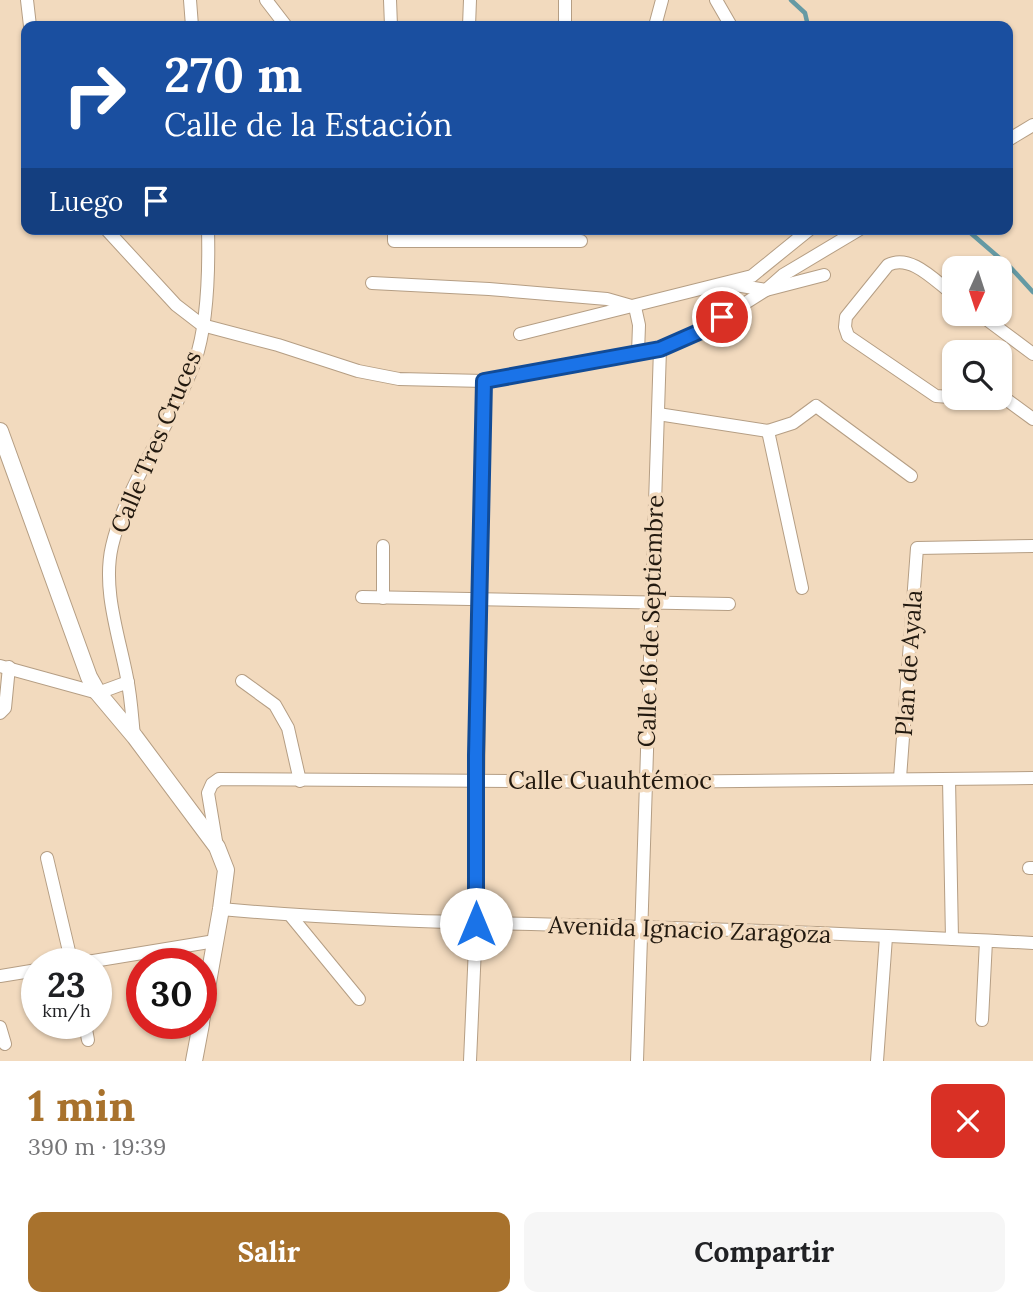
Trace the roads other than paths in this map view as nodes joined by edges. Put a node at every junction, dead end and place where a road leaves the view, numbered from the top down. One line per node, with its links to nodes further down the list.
1 (27, 0): 9 (street)
2 (190, 0): 10 (street)
3 (266, 0): 11 (street)
4 (390, 0): 12 (street)
5 (470, 0): 13 (street)
6 (565, 0): 14 (street)
7 (662, 0): 15 (street)
8 (716, 0): 16 (street)
9 (29, 21)
10 (192, 21)
11 (282, 21)
12 (391, 21)
13 (469, 21)
14 (565, 21)
15 (656, 21)
16 (727, 21)
17 (1033, 125): 18 (street)
18 (1013, 137)
19 (112, 235): 31 (street)
20 (208, 235): 31 (street, Calle Tres Cruces)
21 (394, 235): 22 (street)
22 (487, 235)
23 (803, 235): 27 (street)
24 (850, 235): 29 (street)
25 (824, 275): 29 (street)
26 (372, 283): 30 (street)
27 (727, 283): 29 (street); 30 (street)
28 (942, 287): 38 (street)
29 (766, 290): 34 (street)
30 (635, 307): 33 (street); 35 (street)
31 (202, 325): 37 (street); 55 (street, Calle Tres Cruces)
32 (995, 326): 36 (street)
33 (520, 334)
34 (660, 349): 35 (street); 40 (street, Calle 16 de Septiembre)
35 (638, 353): 37 (street)
36 (1033, 354)
37 (484, 381): 50 (street)
38 (942, 396)
39 (1012, 404): 41 (street)
40 (658, 414): 43 (street); 51 (street, Calle 16 de Septiembre)
41 (1033, 419)
42 (0, 431): 56 (street, Calle Tres Cruces)
43 (768, 431): 44 (street); 47 (street)
44 (911, 476)
45 (1033, 546): 59 (street, Plan de Ayala)
46 (383, 547): 49 (street)
47 (802, 588)
48 (362, 597): 49 (street)
49 (383, 598): 50 (street)
50 (479, 601): 51 (street); 63 (street)
51 (651, 604): 52 (street); 64 (street, Calle 16 de Septiembre)
52 (729, 604)
53 (5, 667): 56 (street); 57 (street)
54 (242, 681): 62 (street)
55 (128, 682): 56 (street); 58 (street, Calle Tres Cruces)
56 (98, 693): 58 (street, Calle Tres Cruces)
57 (0, 713)
58 (135, 737): 66 (street, Calle Tres Cruces)
59 (900, 778): 61 (street, Calle Cuauhtémoc); 64 (street, Calle Cuauhtémoc)
60 (1033, 778): 61 (street, Calle Cuauhtémoc)
61 (949, 779): 74 (street)
62 (300, 781): 63 (street, Calle Cuauhtémoc); 65 (street, Calle Cuauhtémoc)
63 (476, 781): 64 (street, Calle Cuauhtémoc); 71 (street)
64 (646, 782): 72 (street, Calle 16 de Septiembre)
65 (211, 807): 66 (street); 67 (street, Calle Cuauhtémoc)
66 (194, 817): 67 (street, Calle Tres Cruces)
67 (217, 848): 69 (street, Calle Tres Cruces)
68 (47, 858): 78 (street)
69 (222, 909): 70 (street, Avenida Ignacio Zaragoza); 75 (street, Calle Tres Cruces)
70 (290, 915): 71 (street, Avenida Ignacio Zaragoza); 83 (street)
71 (476, 924): 72 (street, Avenida Ignacio Zaragoza); 89 (street)
72 (642, 927): 73 (street, Avenida Ignacio Zaragoza); 90 (street, Calle 16 de Septiembre)
73 (886, 937): 74 (street, Avenida Ignacio Zaragoza); 91 (street)
74 (952, 939): 76 (street, Avenida Ignacio Zaragoza)
75 (215, 941): 79 (street, Calle Tres Cruces); 80 (street)
76 (986, 941): 77 (street, Avenida Ignacio Zaragoza); 84 (street)
77 (1033, 943)
78 (69, 948)
79 (214, 948)
80 (112, 958)
81 (21, 973): 82 (street)
82 (0, 976)
83 (359, 999)
84 (982, 1020)
85 (0, 1027): 87 (street)
86 (198, 1039): 88 (street, Calle Tres Cruces)
87 (5, 1044)
88 (194, 1061)
89 (470, 1061)
90 (637, 1061)
91 (877, 1061)

